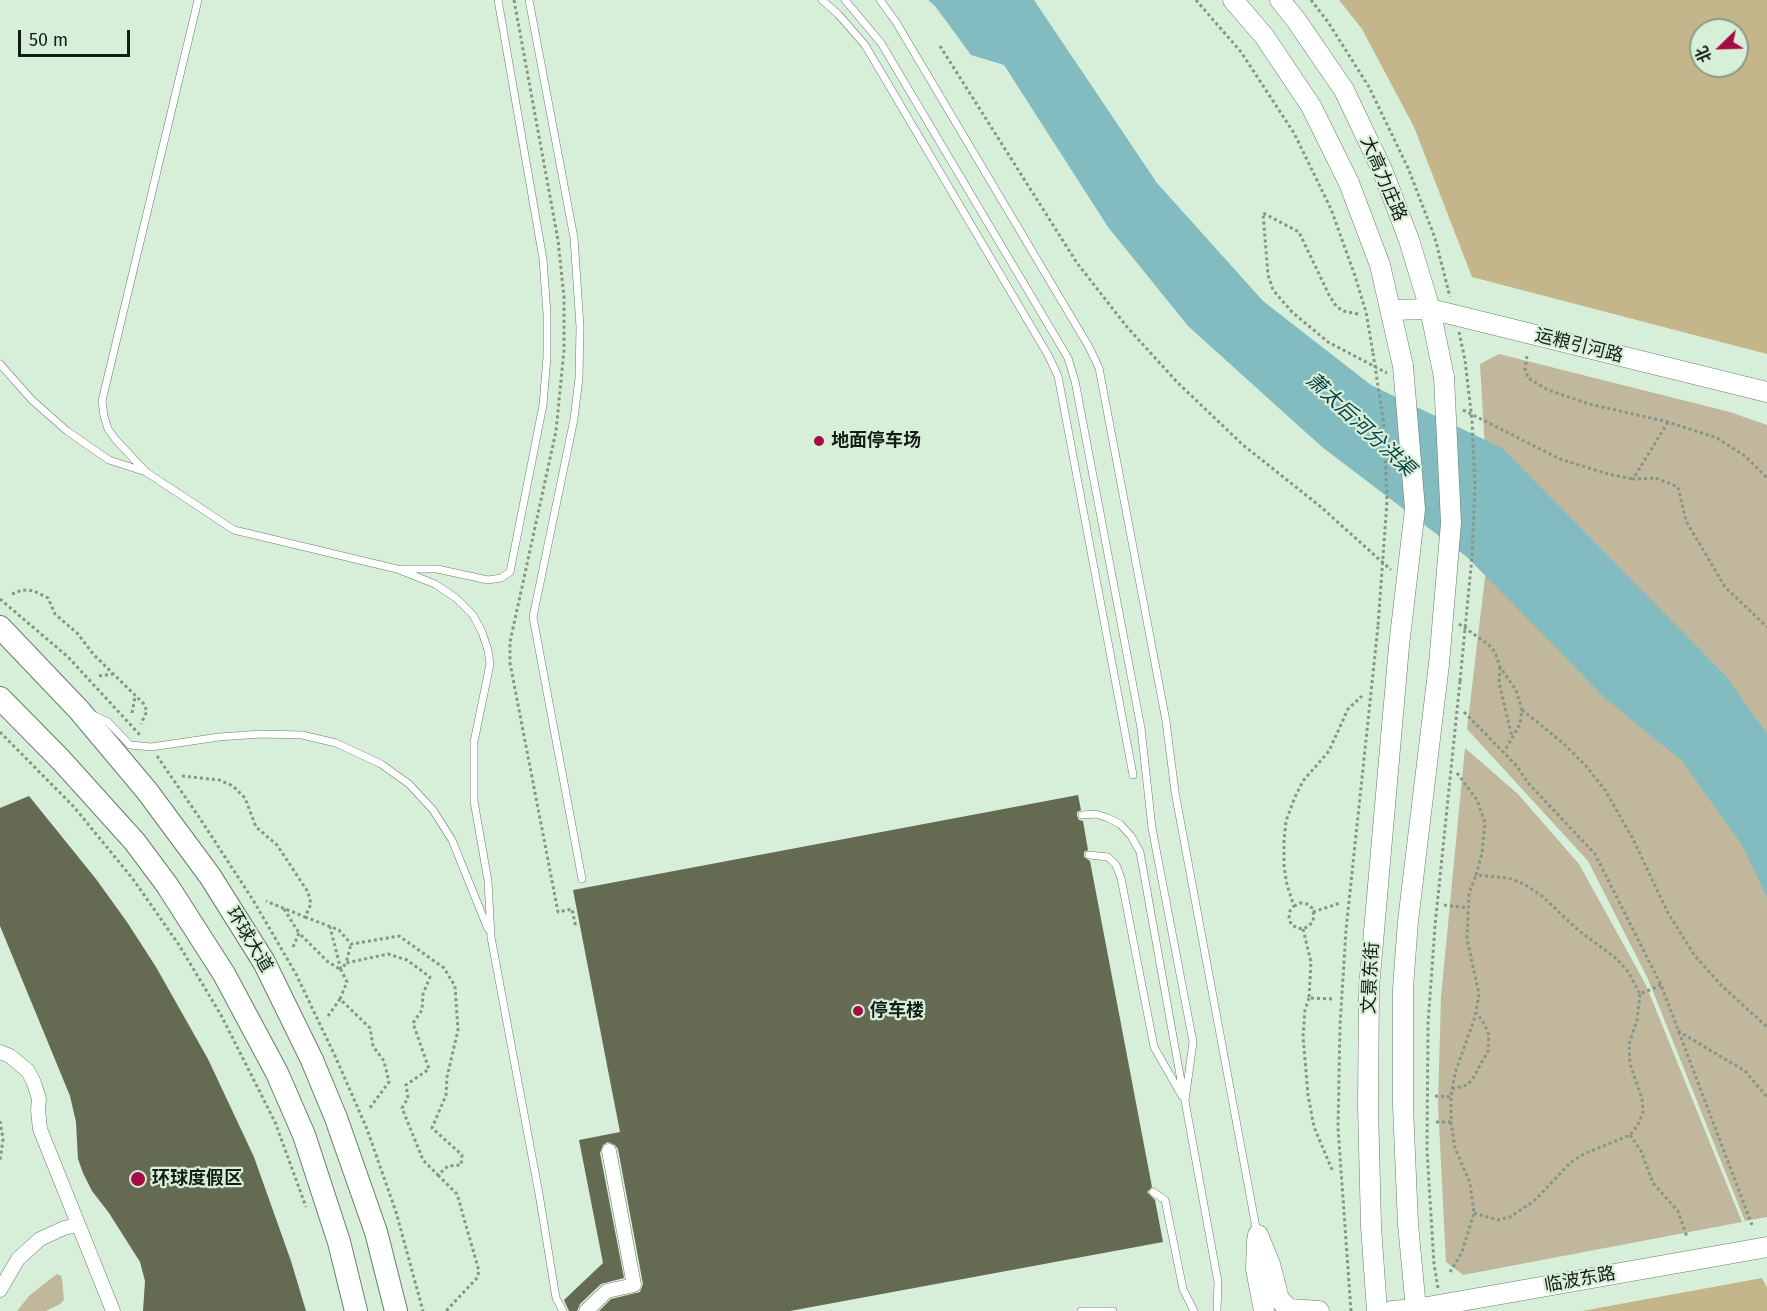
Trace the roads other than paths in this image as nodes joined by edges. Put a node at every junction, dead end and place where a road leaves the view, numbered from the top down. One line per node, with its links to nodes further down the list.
1 (198, 0): 15 (lane)
2 (498, 0): 16 (lane)
3 (529, 0): 23 (lane)
4 (822, 0): 20 (lane)
5 (845, 0): 26 (lane)
6 (880, 0): 30 (lane)
7 (1233, 0): 10 (main road, 大高力庄路)
8 (1280, 0): 9 (main road, 大高力庄路)
9 (1430, 309): 10 (main road, 运粮引河路); 13 (main road, 大高力庄路); 14 (main road, 运粮引河路)
10 (1390, 310): 12 (main road, 大高力庄路)
11 (0, 364): 15 (lane)
12 (1402, 366): 45 (main road, 文景东街, bridge)
13 (1444, 376): 33 (main road, 文景东街, bridge)
14 (1767, 392)
15 (146, 472): 16 (lane)
16 (397, 569): 24 (lane)
17 (0, 627): 19 (main road, 环球大道)
18 (0, 698): 35 (main road)
19 (79, 710): 24 (lane); 36 (main road, 环球大道)
20 (1133, 775)
21 (1082, 815): 26 (lane)
22 (1089, 855): 26 (lane)
23 (582, 879)
24 (491, 937): 37 (lane)
25 (0, 1052): 29 (street)
26 (1185, 1101): 42 (lane)
27 (609, 1151): 38 (street)
28 (1153, 1192): 41 (lane)
29 (78, 1225): 32 (street); 34 (street)
30 (1258, 1235): 43 (main road); 44 (main road)
31 (1767, 1247): 33 (main road, 临波东路)
32 (0, 1290)
33 (1416, 1310): 46 (main road, 临波东路)
34 (113, 1311)
35 (356, 1311)
36 (396, 1311)
37 (563, 1311)
38 (586, 1311)
39 (1081, 1311): 40 (lane)
40 (1113, 1311)
41 (1194, 1311)
42 (1217, 1311)
43 (1264, 1311)
44 (1319, 1311)
45 (1377, 1311)
46 (1392, 1311)

